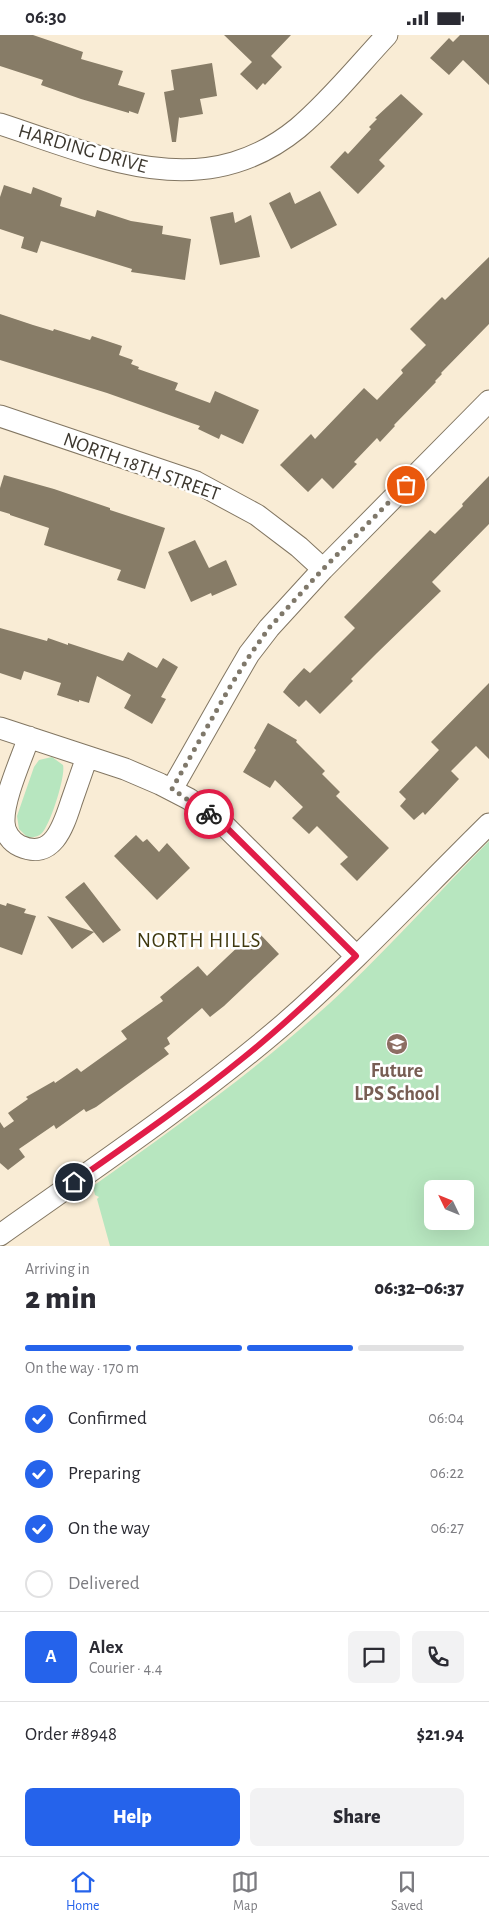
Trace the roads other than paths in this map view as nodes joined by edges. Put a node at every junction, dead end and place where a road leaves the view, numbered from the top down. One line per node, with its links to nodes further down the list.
1 (387, 35): 2 (street, HARDING DRIVE)
2 (0, 124)
3 (489, 401): 5 (street)
4 (0, 416): 5 (street, NORTH 18TH STREET)
5 (323, 569): 9 (street)
6 (0, 728): 7 (street)
7 (29, 737): 8 (street); 8 (street)
8 (87, 757): 9 (street)
9 (172, 789): 11 (street)
10 (489, 823): 11 (street)
11 (356, 956): 12 (street)
12 (0, 1235)

